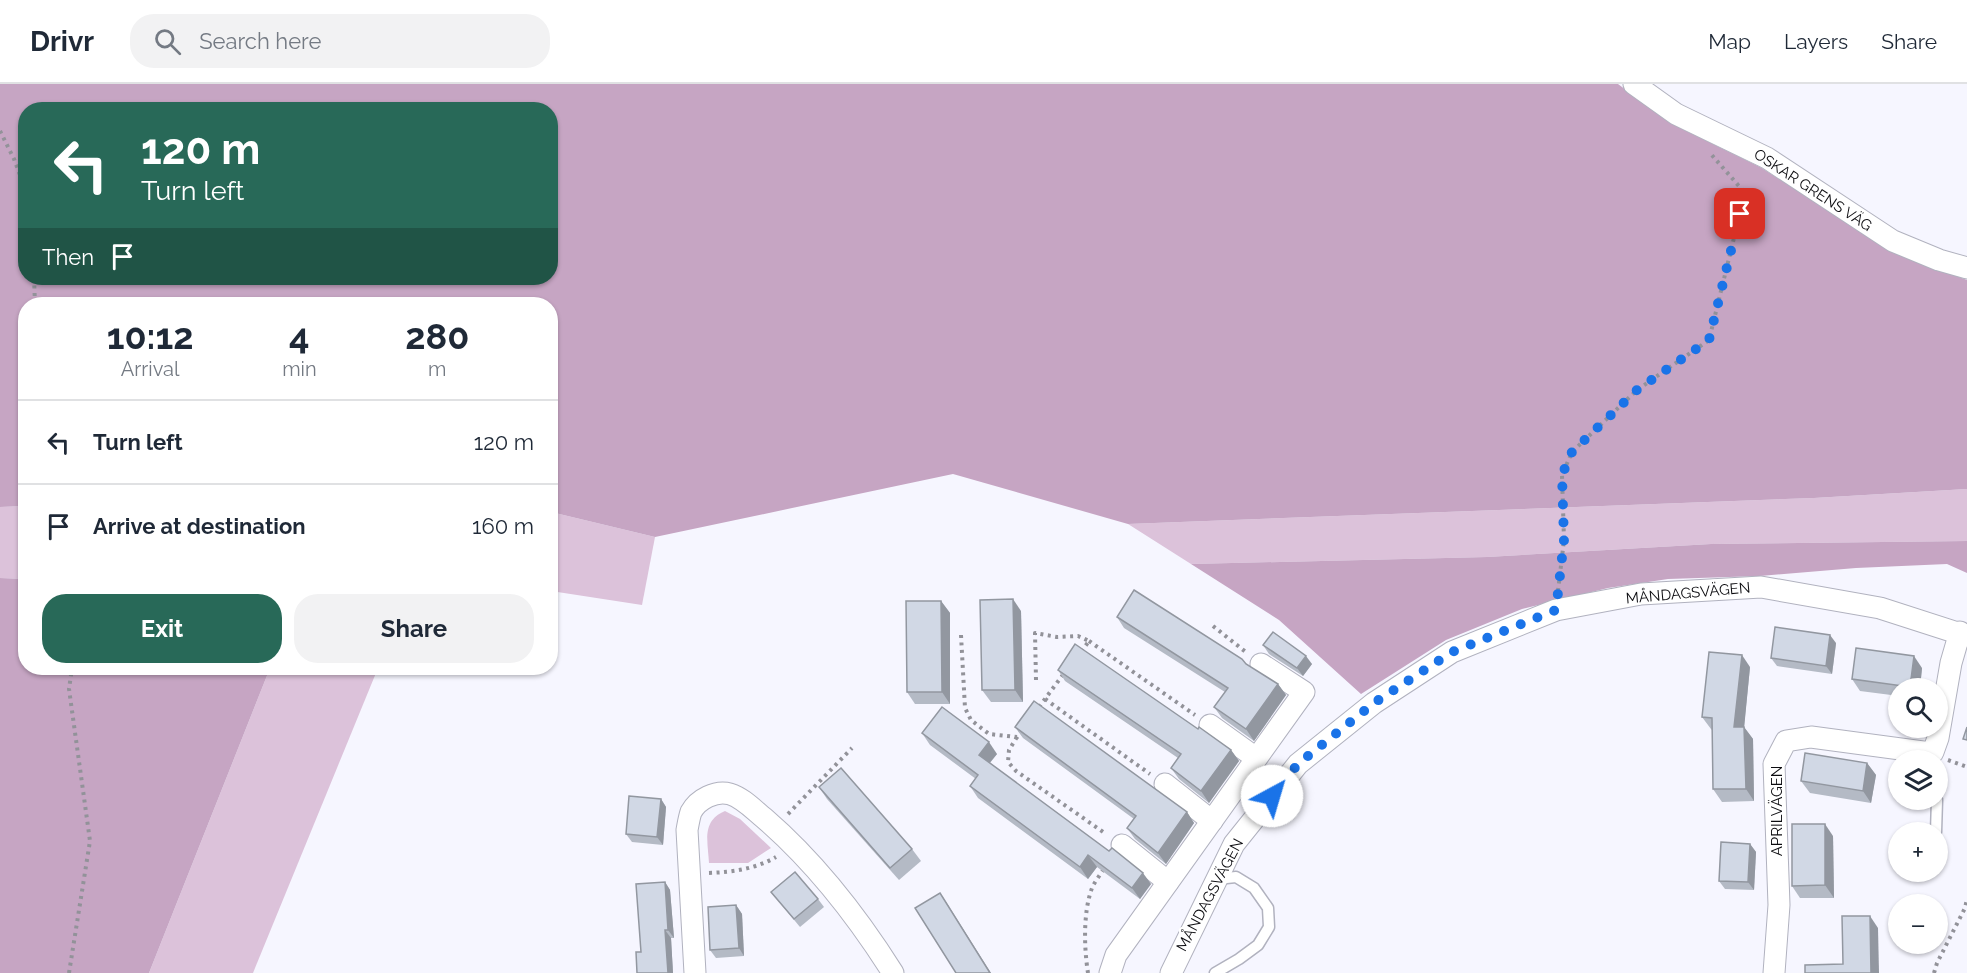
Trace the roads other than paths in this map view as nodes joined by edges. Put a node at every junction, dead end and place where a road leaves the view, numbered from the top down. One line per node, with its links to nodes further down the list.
1 (1634, 84): 2 (street, OSKAR GRENS VÄG)
2 (1967, 268)
3 (1963, 634): 7 (street, APRILVÄGEN); 12 (street, MÅNDAGSVÄGEN)
4 (1261, 664): 8 (street)
5 (1210, 725): 8 (street)
6 (1908, 750): 19 (street, APRILVÄGEN)
7 (1935, 750)
8 (1256, 758): 10 (street)
9 (1165, 784): 10 (street)
10 (1212, 820): 13 (street)
11 (1122, 845): 13 (street)
12 (1216, 879): 17 (street, MÅNDAGSVÄGEN); 18 (lane)
13 (1168, 882): 16 (street)
14 (695, 973): 15 (street)
15 (893, 973)
16 (1110, 973)
17 (1171, 973)
18 (1215, 973)
19 (1774, 973)

